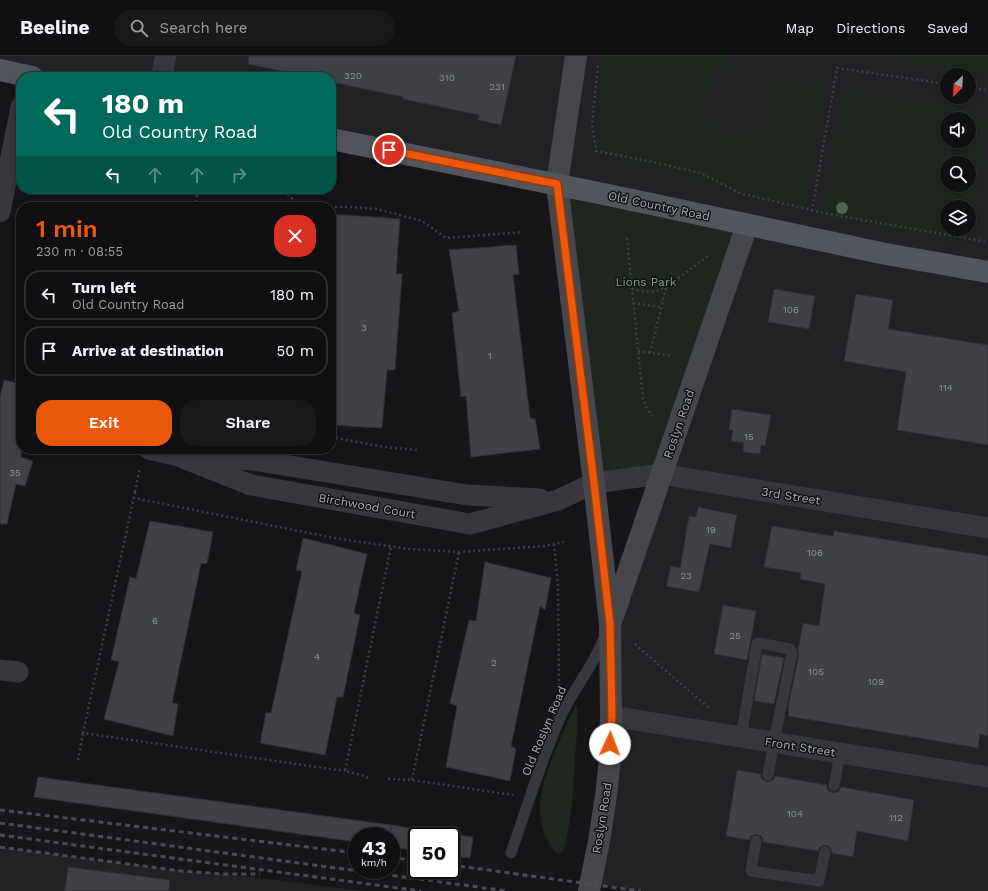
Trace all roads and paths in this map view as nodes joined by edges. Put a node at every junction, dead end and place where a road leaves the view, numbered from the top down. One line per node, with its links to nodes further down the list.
1 (166, 56): 5 (street)
2 (576, 56): 12 (main road, Roslyn Road)
3 (599, 63): 17 (path)
4 (0, 70): 6 (main road)
5 (162, 72)
6 (16, 74)
7 (940, 83): 17 (path)
8 (976, 89): 9 (path)
9 (988, 90)
10 (16, 129): 13 (street)
11 (336, 140): 12 (main road, Old Country Road)
12 (557, 184): 19 (main road, Old Country Road); 38 (main road, Roslyn Road)
13 (2, 189): 18 (street)
14 (287, 194): 15 (path)
15 (295, 202)
16 (336, 207): 20 (path)
17 (812, 211): 22 (path)
18 (0, 212)
19 (747, 225): 24 (main road, Old Country Road); 37 (main road, Roslyn Road)
20 (523, 232)
21 (627, 238): 26 (path)
22 (988, 242)
23 (709, 255): 25 (path)
24 (988, 272)
25 (666, 287): 26 (path); 28 (path)
26 (632, 288): 27 (path)
27 (633, 303): 28 (path); 29 (path)
28 (661, 307): 30 (path)
29 (638, 351): 30 (path); 32 (path)
30 (650, 353): 31 (path)
31 (673, 356)
32 (652, 416)
33 (336, 438): 34 (path)
34 (418, 450)
35 (178, 456): 36 (street, Birchwood Court); 40 (street, Birchwood Court); 40 (street, Birchwood Court)
36 (144, 457): 39 (path)
37 (661, 474): 38 (street, 3rd Street); 41 (street, 3rd Street); 46 (main road, Roslyn Road)
38 (594, 483): 40 (street, Birchwood Court); 46 (main road, Roslyn Road)
39 (135, 492): 44 (path); 51 (path)
40 (558, 500)
41 (988, 528)
42 (564, 542): 43 (path)
43 (554, 544): 45 (path); 48 (path)
44 (391, 546): 45 (path); 56 (path)
45 (459, 552): 61 (path)
46 (610, 624): 50 (main road, Roslyn Road); 66 (lane, Old Roslyn Road)
47 (635, 644): 49 (path)
48 (559, 691)
49 (712, 711)
50 (612, 716): 52 (street, Front Street); 67 (main road, Roslyn Road)
51 (83, 734): 55 (path); 56 (path)
52 (741, 737): 53 (street, Front Street); 53 (lane)
53 (774, 742): 54 (street, Front Street); 57 (lane)
54 (840, 754): 58 (street, Front Street); 62 (lane)
55 (78, 760)
56 (345, 771): 59 (path)
57 (768, 775)
58 (988, 777)
59 (368, 778)
60 (388, 779): 61 (path)
61 (412, 780): 63 (path)
62 (834, 786)
63 (520, 796)
64 (756, 841): 65 (lane)
65 (825, 852)
66 (511, 853)
67 (589, 891)

